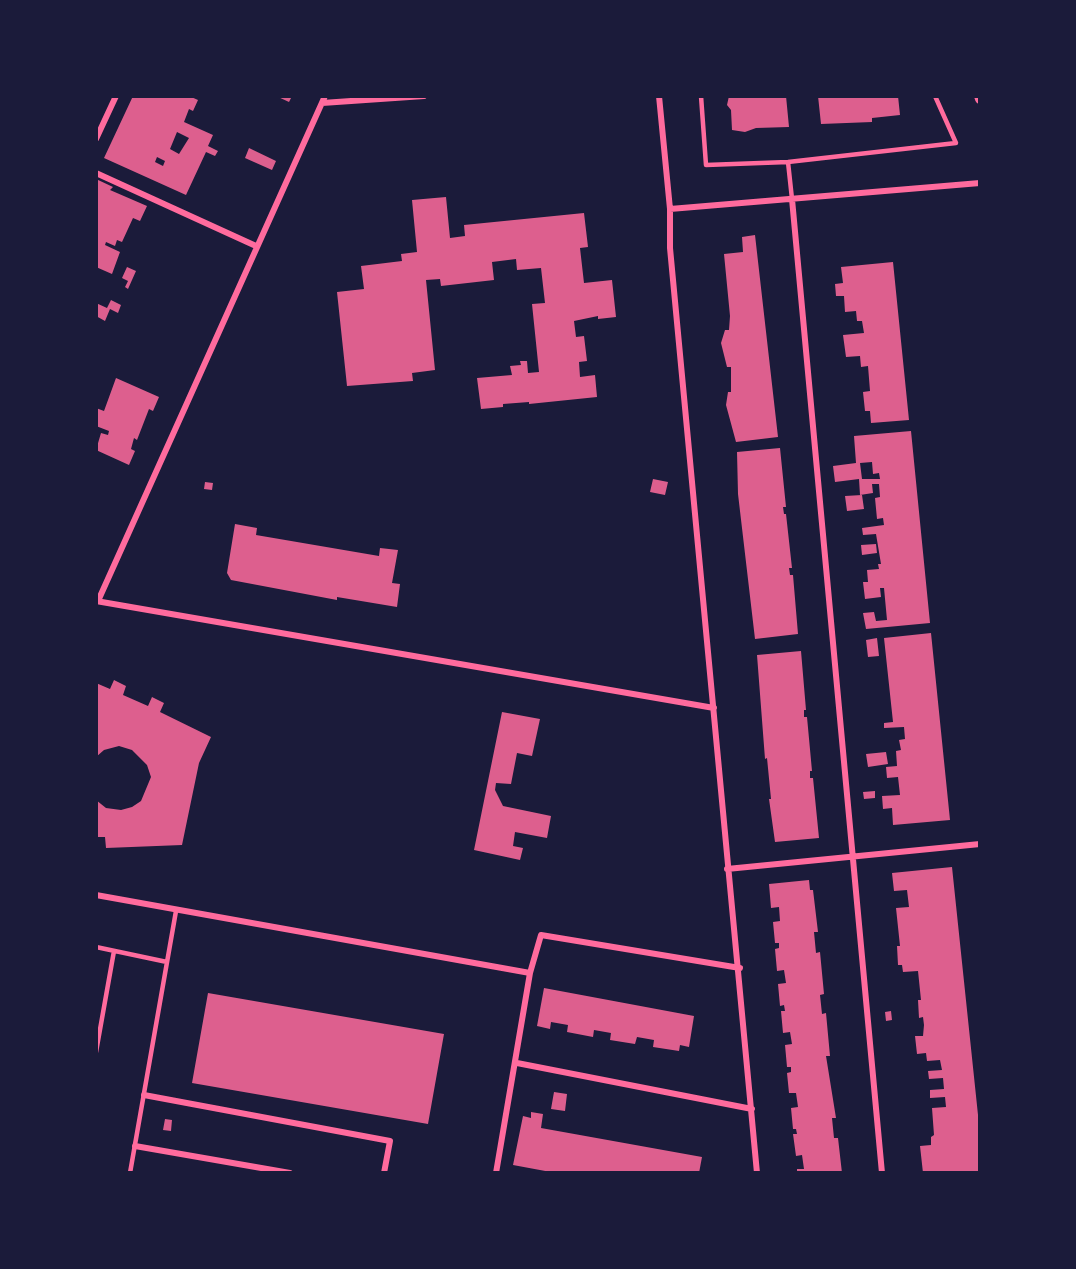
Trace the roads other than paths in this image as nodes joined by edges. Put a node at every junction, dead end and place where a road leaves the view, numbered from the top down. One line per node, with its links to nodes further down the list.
1 (116, 96): 7 (street)
2 (424, 96): 6 (street)
3 (659, 96): 12 (street)
4 (701, 96): 8 (lane)
5 (935, 96): 8 (lane)
6 (324, 99): 13 (street)
7 (96, 139)
8 (788, 162): 11 (lane)
9 (96, 173): 13 (street)
10 (980, 183): 11 (street)
11 (792, 199): 12 (street); 17 (street)
12 (670, 209): 15 (street)
13 (256, 246): 14 (street)
14 (97, 601): 15 (street)
15 (714, 708): 18 (street)
16 (980, 843): 17 (street)
17 (854, 857): 18 (street); 36 (street)
18 (727, 869): 24 (street)
19 (96, 895): 20 (street)
20 (176, 911): 23 (lane); 25 (street)
21 (96, 947): 22 (lane)
22 (114, 951): 23 (lane); 26 (lane)
23 (167, 962): 28 (lane)
24 (740, 968): 25 (street); 29 (street)
25 (530, 973): 27 (street)
26 (96, 1052)
27 (517, 1063): 29 (street); 34 (street)
28 (144, 1095): 30 (lane); 33 (street)
29 (752, 1109): 35 (street)
30 (135, 1146): 31 (lane); 32 (street)
31 (130, 1173)
32 (290, 1173)
33 (384, 1173)
34 (496, 1173)
35 (757, 1173)
36 (882, 1173)

